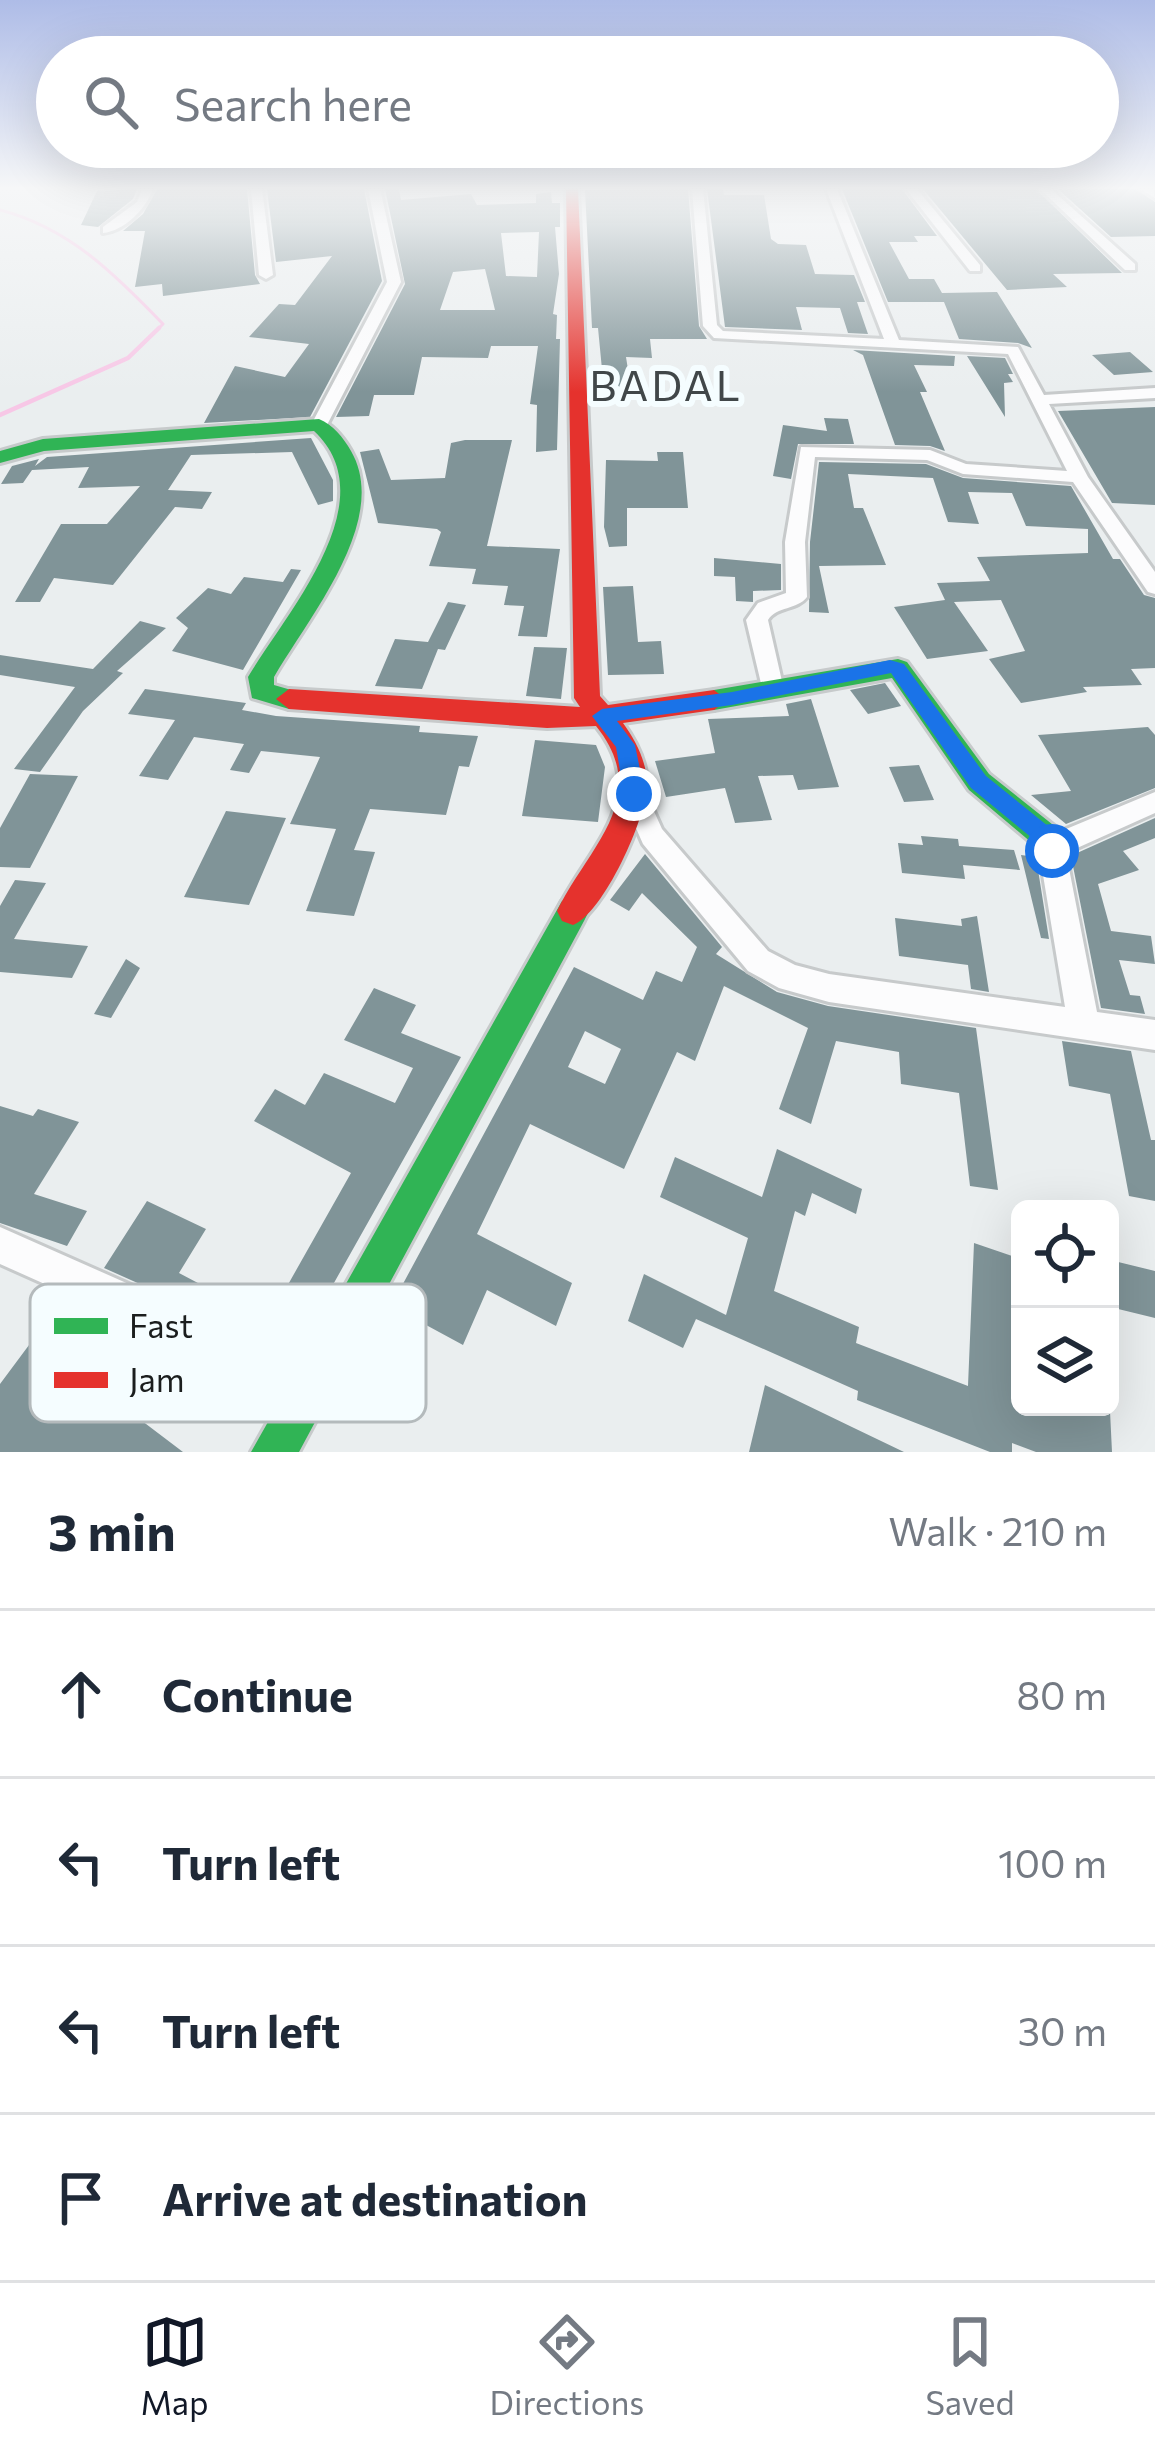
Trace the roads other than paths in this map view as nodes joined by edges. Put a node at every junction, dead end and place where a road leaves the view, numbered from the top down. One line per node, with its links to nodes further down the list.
1 (264, 257): 10 (street)
2 (389, 257): 14 (street)
3 (574, 257): 19 (street)
4 (703, 257): 11 (street)
5 (859, 257): 11 (street)
6 (966, 257): 9 (street)
7 (1119, 257): 8 (street)
8 (1130, 267)
9 (975, 268)
10 (266, 275)
11 (893, 344): 13 (street)
12 (1155, 393): 13 (street)
13 (1036, 400): 16 (street)
14 (319, 425): 15 (street); 19 (street)
15 (0, 457)
16 (1079, 477): 17 (street); 18 (street)
17 (1155, 587)
18 (772, 690): 19 (street); 22 (street)
19 (602, 716): 20 (street)
20 (634, 794): 23 (street); 27 (street)
21 (1155, 802): 22 (street)
22 (1056, 845): 23 (street)
23 (1084, 1026): 24 (street)
24 (1155, 1035)
25 (0, 1245): 26 (street)
26 (87, 1284)
27 (366, 1284)
28 (290, 1422): 29 (street)
29 (274, 1452)

